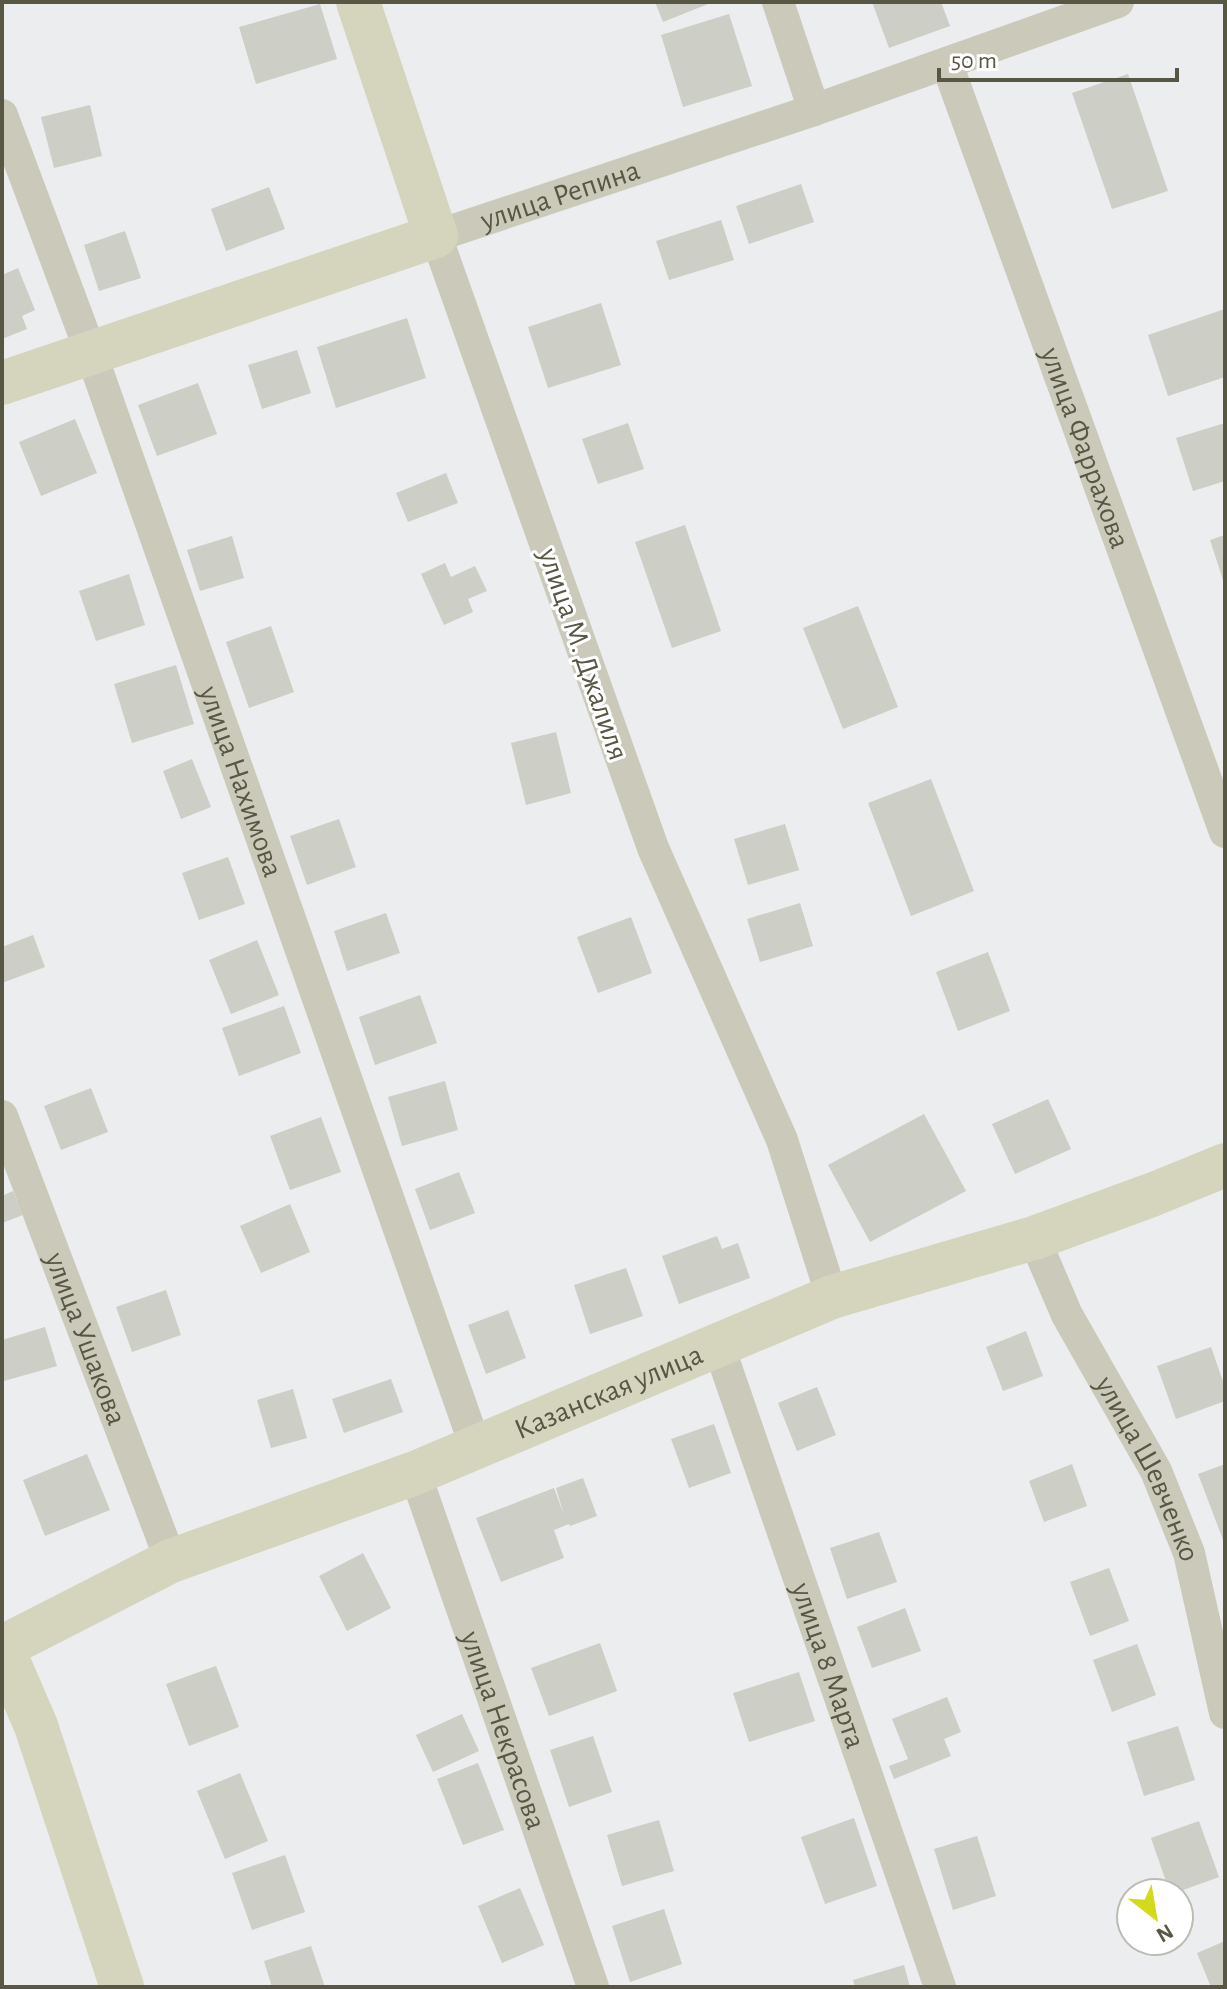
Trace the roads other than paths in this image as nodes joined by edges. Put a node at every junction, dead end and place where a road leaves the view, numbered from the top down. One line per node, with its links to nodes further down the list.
1 (358, 2): 7 (street, улица М. Джалиля)
2 (778, 2): 5 (street)
3 (1118, 2): 4 (street, улица Репина)
4 (947, 64): 5 (street, улица Репина); 10 (street, улица Фаррахова)
5 (814, 110): 7 (street, улица Репина)
6 (2, 115): 8 (street, улица Нахимова)
7 (436, 236): 8 (street, улица Репина); 14 (street, улица М. Джалиля)
8 (91, 353): 9 (street, улица Репина); 16 (street, улица Нахимова)
9 (2, 383)
10 (1225, 832)
11 (2, 1116): 18 (street, улица Ушакова)
12 (1225, 1165): 13 (street, Казанская улица)
13 (1034, 1238): 14 (street, Казанская улица); 20 (street, улица Шевченко)
14 (832, 1297): 15 (street, Казанская улица)
15 (718, 1344): 16 (street, Казанская улица); 23 (street, улица 8 Марта)
16 (476, 1448): 17 (street, Казанская улица)
17 (415, 1473): 18 (street, Казанская улица); 22 (street, улица Некрасова)
18 (171, 1561): 19 (street, Казанская улица)
19 (2, 1647): 21 (street)
20 (1225, 1713)
21 (122, 1987)
22 (593, 1987)
23 (940, 1987)

